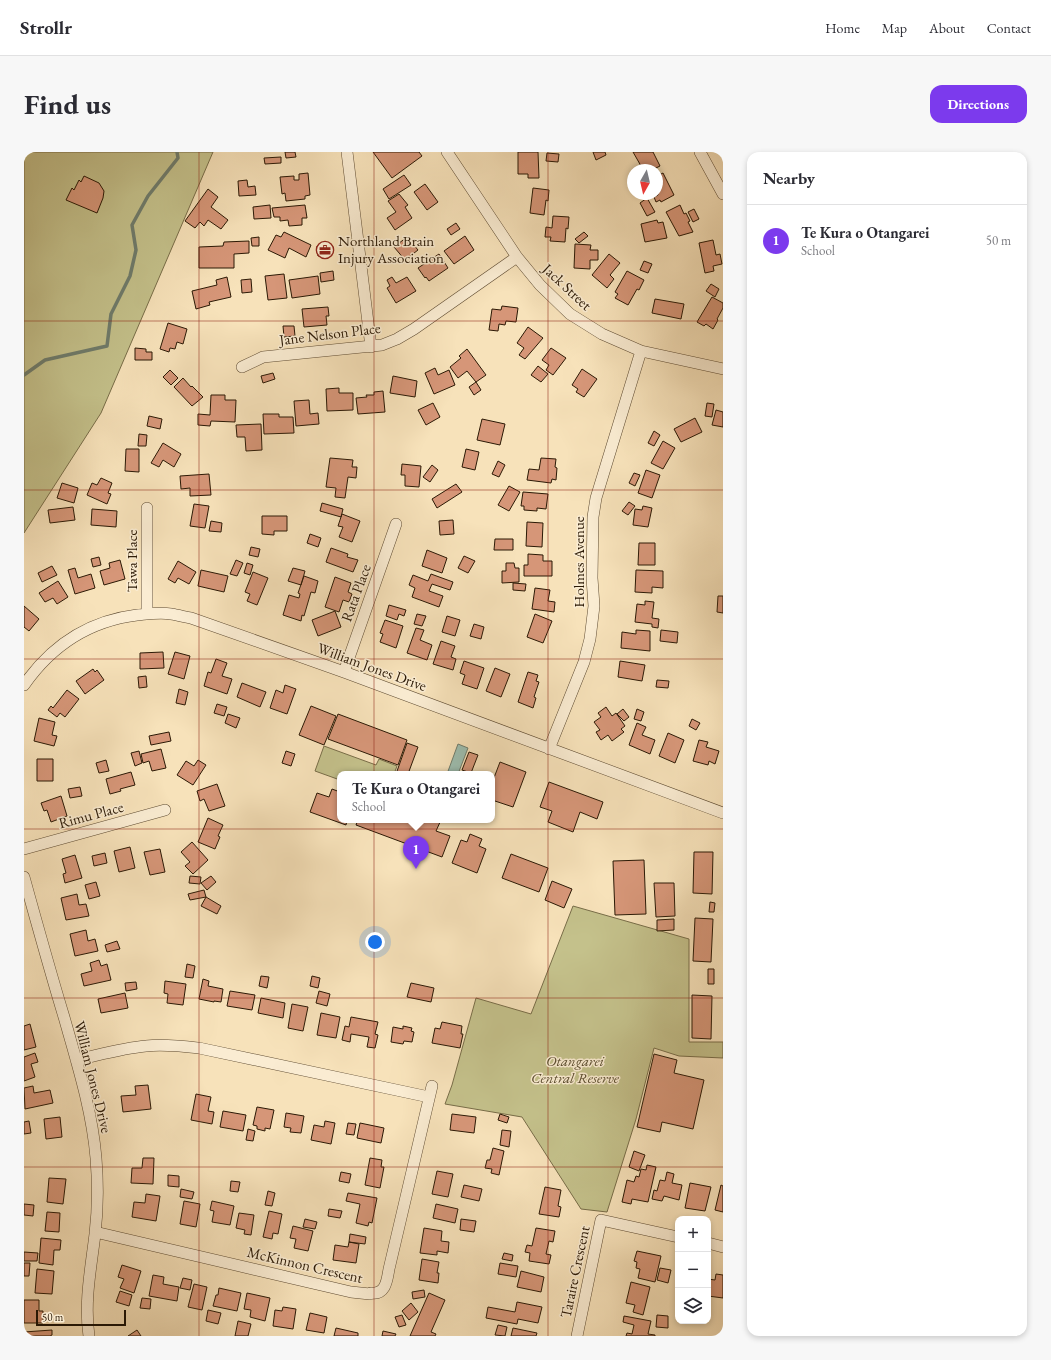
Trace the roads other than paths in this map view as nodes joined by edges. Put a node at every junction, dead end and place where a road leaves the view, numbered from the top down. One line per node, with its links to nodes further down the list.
1 (347, 152): 6 (street)
2 (447, 152): 5 (street, Jack Street)
3 (700, 152): 4 (street)
4 (723, 194)
5 (517, 257): 6 (street, Jane Nelson Place); 7 (street, Jack Street)
6 (371, 347): 8 (street, Jane Nelson Place)
7 (641, 351): 9 (street, Jack Street); 15 (street, Holmes Avenue)
8 (242, 366)
9 (723, 369)
10 (147, 508): 12 (street, Tawa Place)
11 (396, 524): 13 (street, Rata Place)
12 (147, 614): 13 (street, William Jones Drive); 14 (street, William Jones Drive)
13 (344, 672): 15 (street, William Jones Drive)
14 (24, 685)
15 (550, 749): 17 (street, William Jones Drive)
16 (165, 810): 18 (street, Rimu Place)
17 (723, 814)
18 (24, 849)
19 (24, 877): 20 (street, William Jones Drive)
20 (76, 1060): 21 (street, William Jones Drive); 21 (street, McKinnon Crescent)
21 (95, 1232): 25 (street, William Jones Drive)
22 (675, 1236): 26 (street, Taraire Crescent)
23 (711, 1244): 24 (street)
24 (723, 1247)
25 (88, 1336)
26 (576, 1336)

